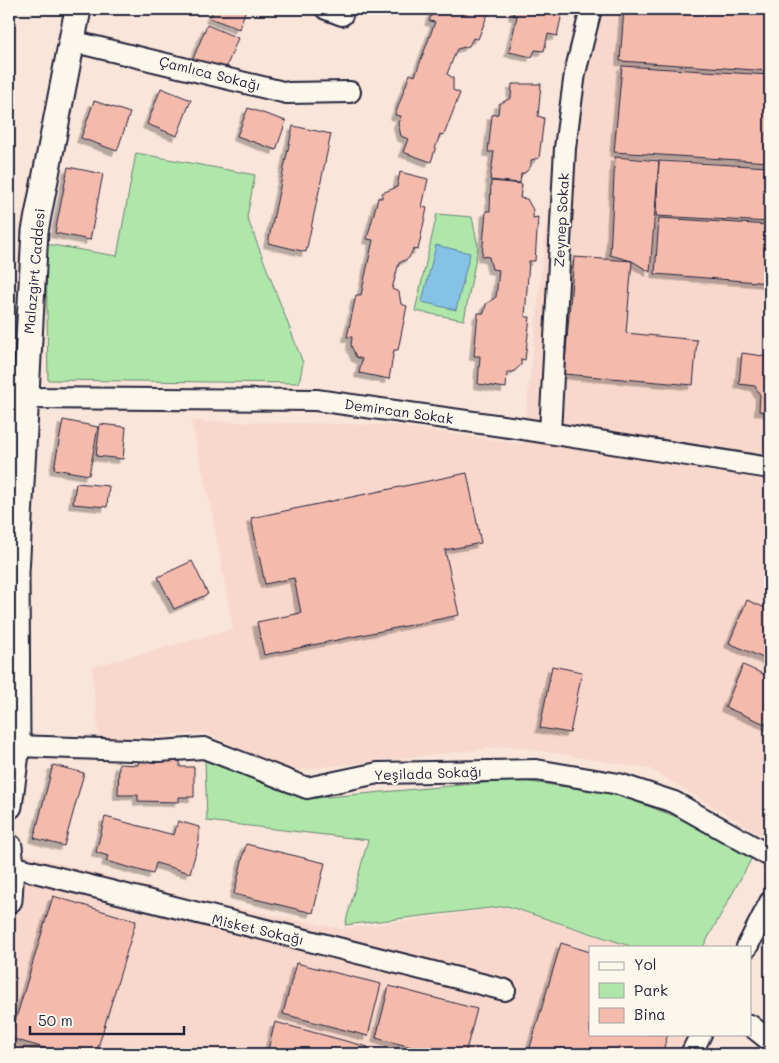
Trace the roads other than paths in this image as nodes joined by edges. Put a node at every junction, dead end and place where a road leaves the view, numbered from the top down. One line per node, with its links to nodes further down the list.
1 (78, 9): 3 (street, Malazgirt Caddesi)
2 (591, 9): 6 (street, Zeynep Sokak)
3 (71, 41): 4 (street, Çamlıca Sokağı); 5 (street, Malazgirt Caddesi)
4 (350, 92)
5 (17, 398): 6 (street, Demircan Sokak); 8 (street, Malazgirt Caddesi)
6 (550, 433): 7 (street, Demircan Sokak)
7 (770, 468)
8 (17, 746): 9 (street, Malazgirt Caddesi); 11 (street, Yeşilada Sokağı)
9 (9, 806)
10 (10, 856): 12 (street); 15 (street, Misket Sokağı)
11 (770, 856)
12 (9, 900)
13 (770, 902): 14 (street)
14 (748, 946)
15 (505, 990)
16 (752, 1027): 18 (street)
17 (700, 1036): 19 (street)
18 (770, 1041)
19 (691, 1054)

